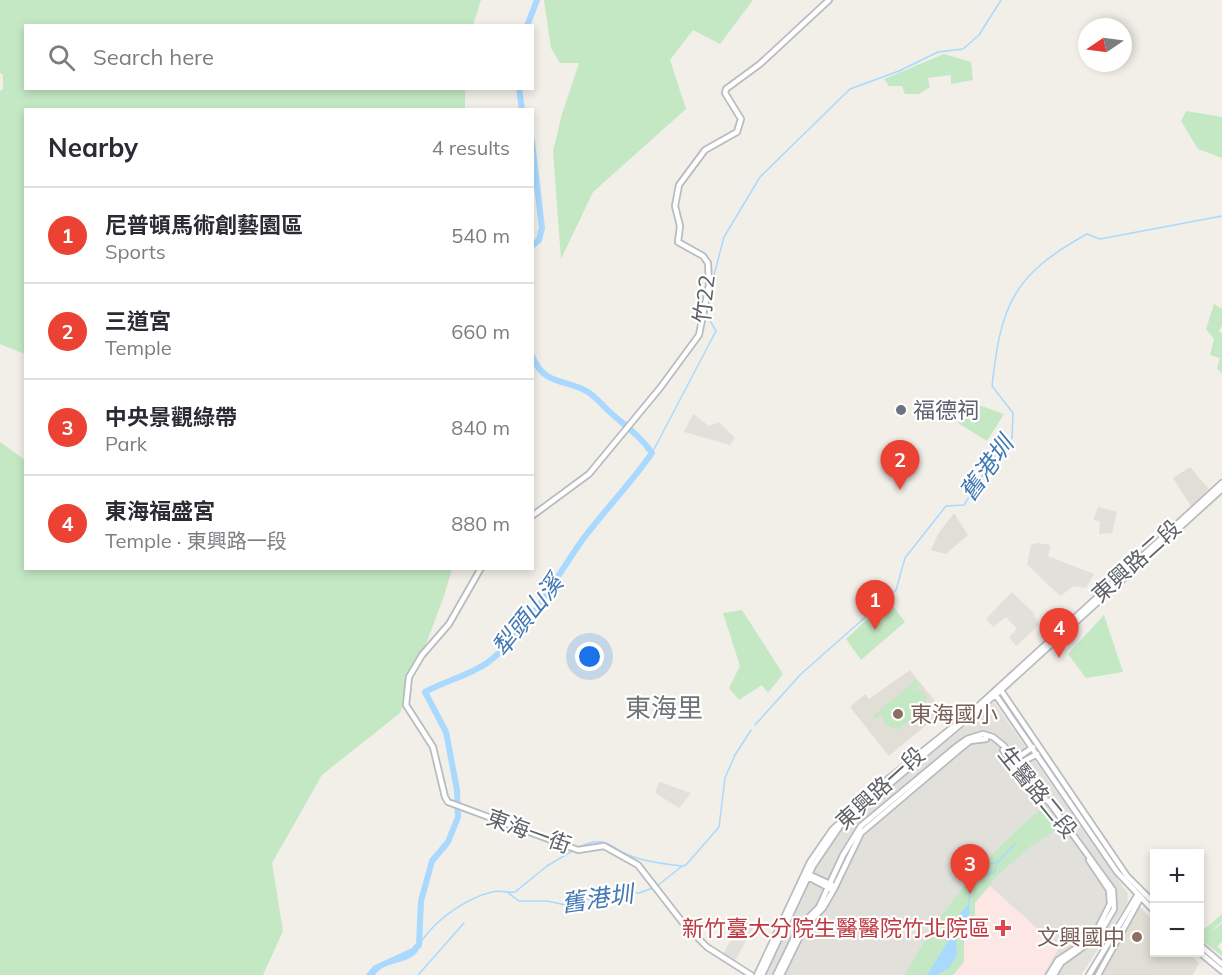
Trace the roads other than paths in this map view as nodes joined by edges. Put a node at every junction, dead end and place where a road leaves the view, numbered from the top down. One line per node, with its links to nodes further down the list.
1 (829, 0): 4 (street, 竹22 / 竹22)
2 (1222, 483): 6 (street, 東興路二段)
3 (1222, 489): 6 (street, 東興路二段)
4 (534, 515)
5 (480, 570): 22 (street, 東海一街)
6 (1053, 641): 7 (street, 東興路一段)
7 (1000, 688): 8 (street, 東興路一段); 14 (street)
8 (995, 693): 9 (street); 12 (street, 東興路一段)
9 (1033, 747): 10 (street); 11 (street)
10 (1037, 754): 11 (street); 15 (street)
11 (1014, 764): 13 (street, 生醫路二段); 27 (street, 生醫路二段); 28 (street, 生醫路二段)
12 (808, 875): 13 (street); 23 (street, 東興路一段); 24 (street, 東興路一段)
13 (831, 887): 25 (street); 26 (street)
14 (1143, 891): 15 (street); 16 (street)
15 (1139, 897): 17 (street); 29 (street); 30 (street)
16 (1150, 898)
17 (1150, 907)
18 (1204, 948): 20 (street)
19 (1204, 956): 21 (street)
20 (1222, 964)
21 (1222, 971)
22 (751, 975)
23 (757, 975)
24 (762, 975)
25 (776, 975)
26 (781, 975)
27 (1049, 975)
28 (1054, 975)
29 (1089, 975)
30 (1098, 975)

